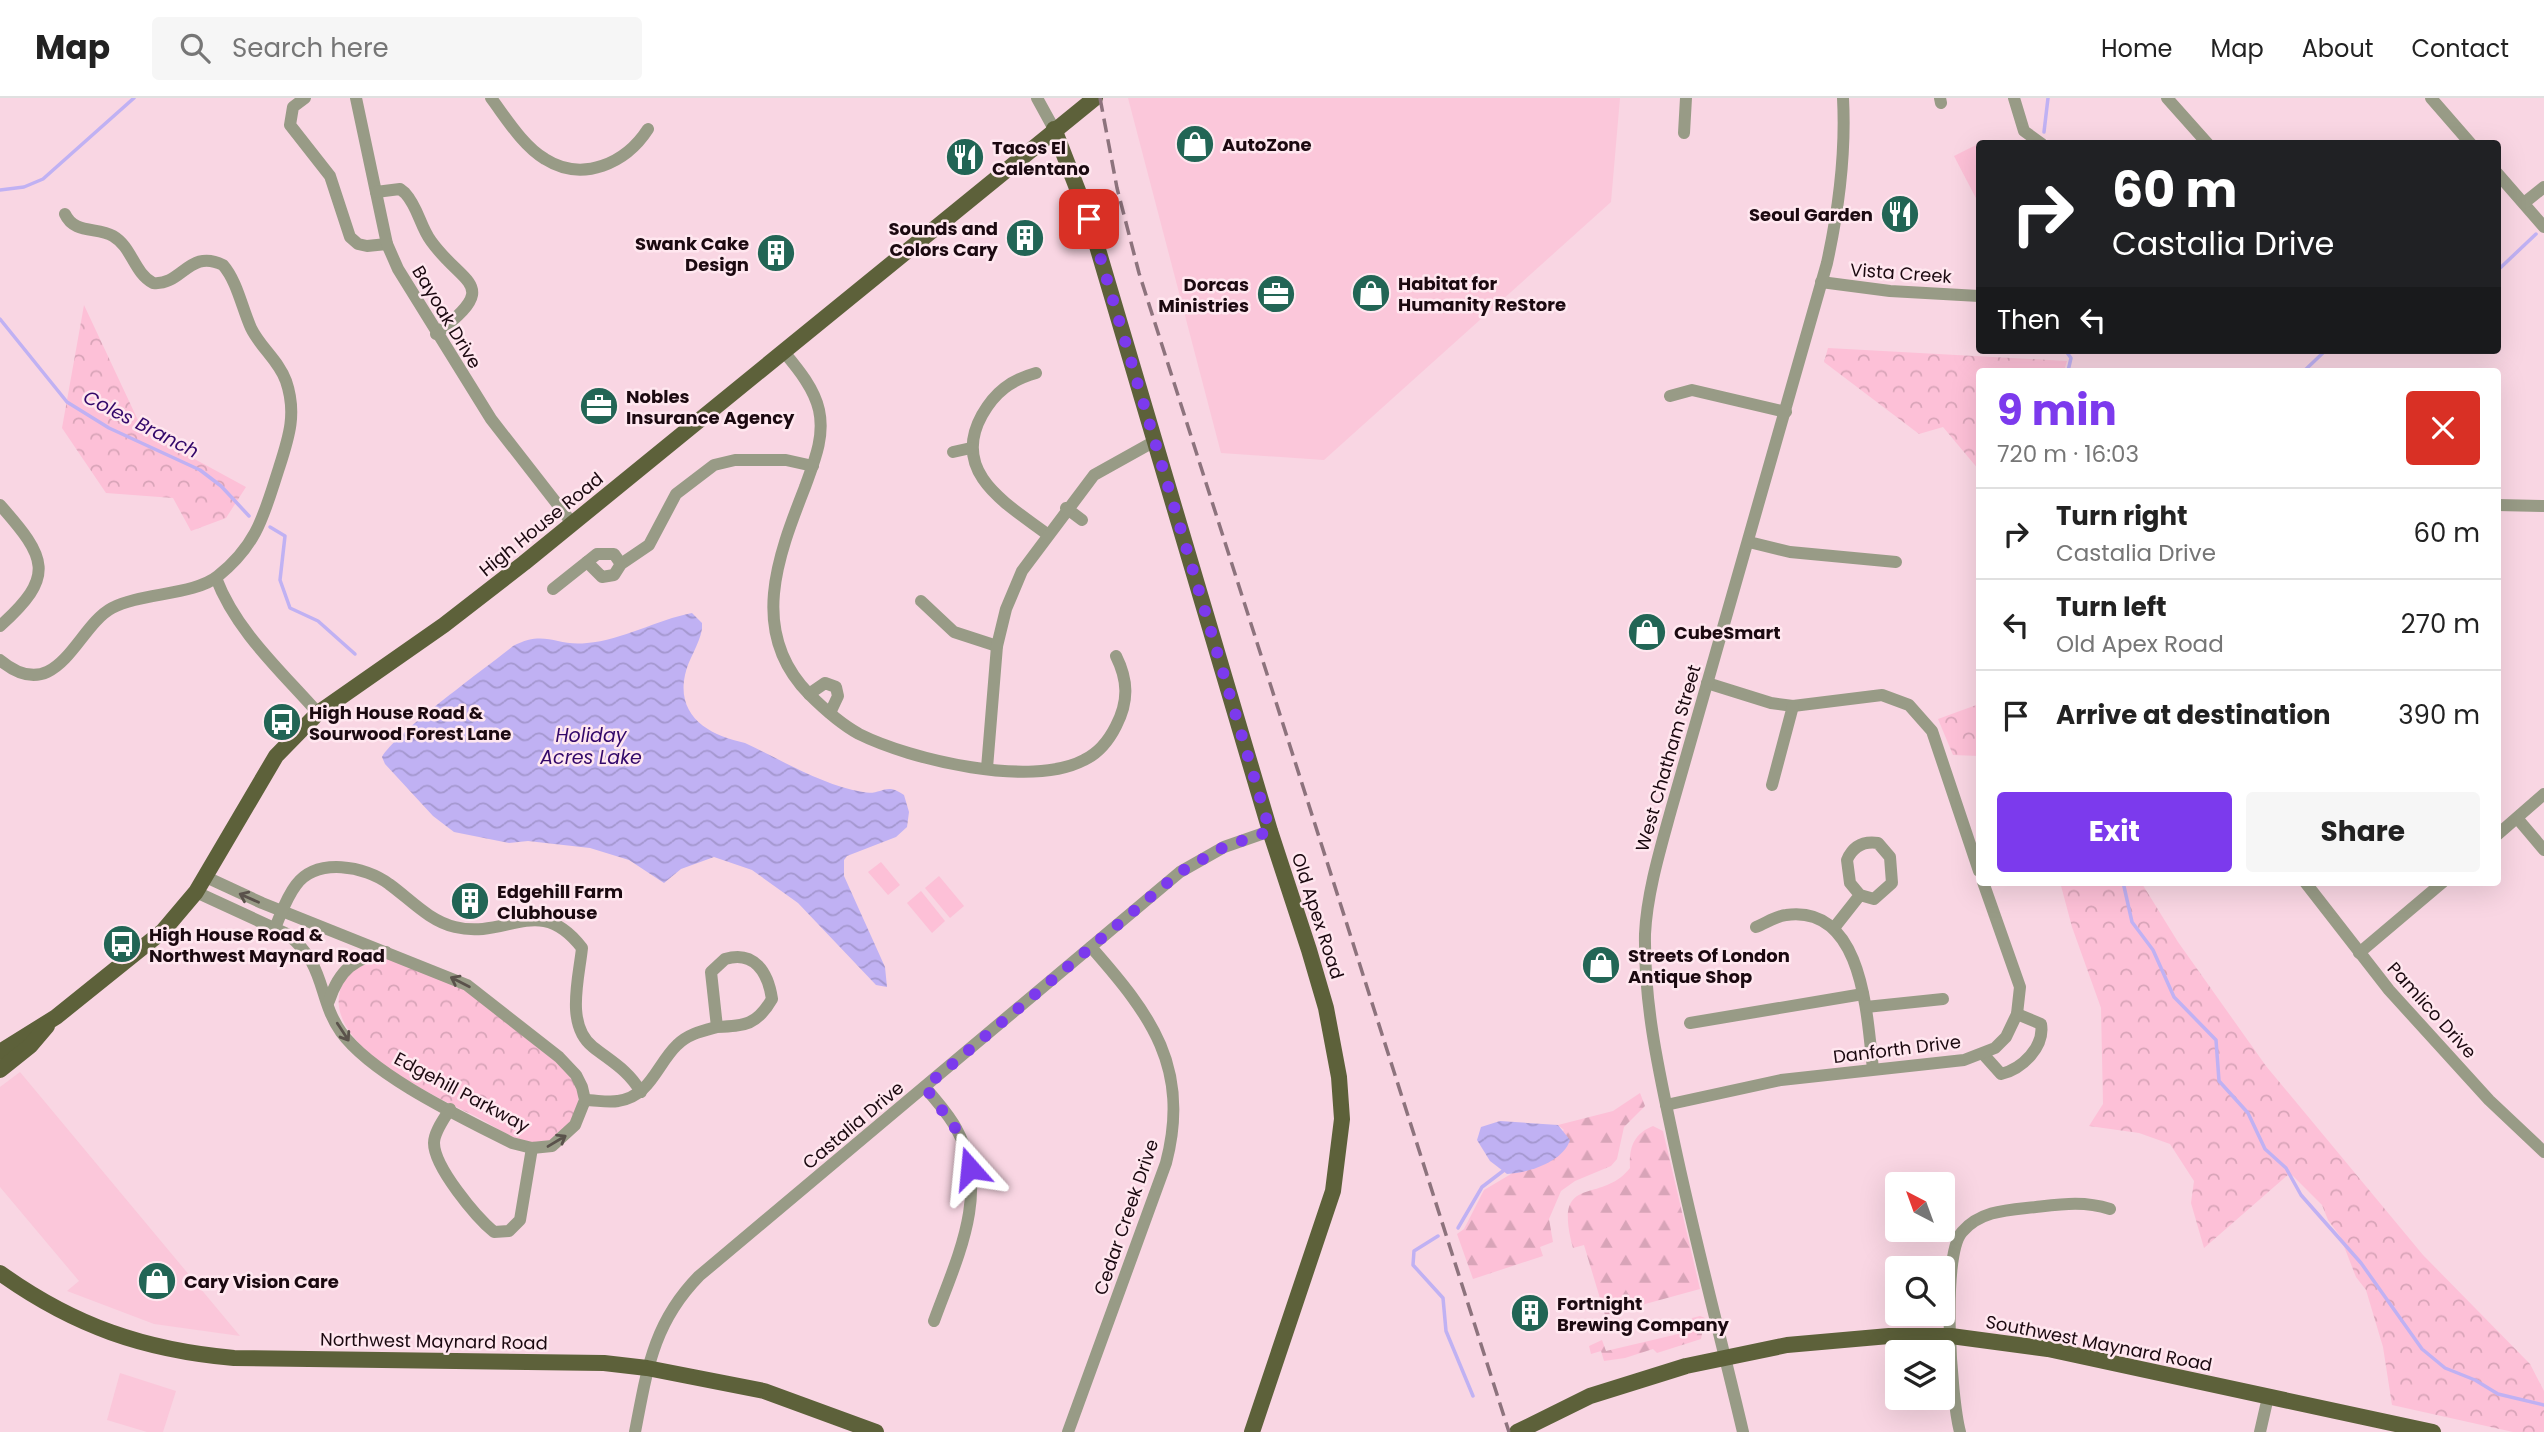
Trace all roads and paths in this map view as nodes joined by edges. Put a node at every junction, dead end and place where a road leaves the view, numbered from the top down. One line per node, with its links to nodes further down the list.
1 (305, 98): 23 (street)
2 (356, 98): 19 (street, Bayoak Drive)
3 (491, 98): 11 (street)
4 (1037, 98): 12 (street, Old Apex Road)
5 (1095, 98): 12 (main road, High House Road)
6 (1686, 98): 13 (street)
7 (1843, 98): 24 (street, West Chatham Street)
8 (2014, 98): 14 (street)
9 (2167, 98): 15 (street)
10 (2431, 98): 16 (street)
11 (648, 129)
12 (1055, 129): 27 (main road, High House Road); 31 (main road, Old Apex Road)
13 (1684, 133)
14 (2036, 140)
15 (2204, 140)
16 (2468, 140)
17 (2501, 177): 20 (street)
18 (2544, 187): 20 (street)
19 (376, 192): 23 (street, Bayoak Drive); 26 (street)
20 (2524, 203): 22 (street)
21 (65, 214): 46 (street)
22 (2544, 227)
23 (387, 244): 26 (street, Bayoak Drive)
24 (1821, 282): 25 (street, Vista Creek); 30 (street, West Chatham Street)
25 (1976, 296)
26 (436, 334): 40 (street, Bayoak Drive)
27 (784, 352): 34 (street); 40 (main road, High House Road)
28 (1036, 373): 32 (street)
29 (1670, 397): 30 (street)
30 (1786, 412): 42 (street, West Chatham Street)
31 (1155, 441): 38 (street); 62 (main road, Old Apex Road)
32 (971, 448): 33 (street); 41 (street)
33 (953, 452)
34 (813, 466): 45 (street); 54 (street)
35 (0, 505): 49 (street)
36 (2501, 505): 37 (street)
37 (2544, 506)
38 (1066, 508): 39 (street); 41 (street)
39 (1082, 520)
40 (572, 523): 56 (main road, High House Road)
41 (1046, 534): 50 (street)
42 (1749, 542): 44 (street); 53 (street, West Chatham Street)
43 (587, 562): 45 (street); 45 (street); 47 (street)
44 (1896, 562)
45 (621, 564)
46 (216, 578): 52 (street); 56 (street)
47 (553, 589)
48 (921, 601): 50 (street)
49 (0, 626)
50 (997, 646): 58 (street)
51 (1116, 656): 58 (street)
52 (0, 660)
53 (1707, 683): 55 (street); 93 (street, West Chatham Street)
54 (809, 694): 57 (street); 57 (street)
55 (1793, 706): 59 (street); 65 (street)
56 (318, 713): 66 (main road, High House Road)
57 (830, 713): 58 (street)
58 (987, 768)
59 (1772, 785)
60 (2544, 794): 61 (street)
61 (2517, 818): 63 (street); 64 (street)
62 (1270, 831): 76 (street, Castalia Drive); 107 (main road, Old Apex Road)
63 (2501, 832)
64 (2544, 850)
65 (1976, 862)
66 (206, 877): 70 (main road, High House Road); 72 (street, one-way to 66)
67 (1984, 886): 82 (street)
68 (2308, 886): 78 (street, Pamlico Drive)
69 (2438, 886): 78 (street)
70 (197, 892): 74 (street, Edgehill Parkway); 83 (main road, High House Road)
71 (1860, 895): 71 (street); 75 (street)
72 (282, 911): 74 (street); 77 (street); 91 (street)
73 (1756, 927): 75 (street)
74 (275, 928): 81 (street, Edgehill Parkway)
75 (1834, 928): 80 (street)
76 (1091, 947): 90 (street, Castalia Drive); 106 (street, Cedar Creek Drive)
77 (387, 952): 81 (street); 92 (street, one-way to 77)
78 (2359, 953): 96 (street, Pamlico Drive)
79 (1943, 999): 80 (street)
80 (1864, 1000): 84 (street); 88 (street)
81 (329, 1001): 94 (street, Edgehill Parkway, one-way to 94)
82 (2017, 1014): 87 (street, Danforth Drive); 87 (street)
83 (56, 1017): 86 (main road, High House Road); 89 (main road, High House Road)
84 (1690, 1023)
85 (716, 1027): 85 (street); 91 (street)
86 (0, 1052)
87 (1984, 1055): 88 (street, Danforth Drive)
88 (1873, 1069): 93 (street, Danforth Drive)
89 (0, 1070)
90 (925, 1087): 99 (street); 102 (street, Castalia Drive)
91 (640, 1092): 92 (street)
92 (585, 1100): 95 (street, Edgehill Parkway, one-way to 92)
93 (1666, 1105): 101 (street, West Chatham Street)
94 (450, 1109): 95 (street, Edgehill Parkway); 95 (street)
95 (532, 1148)
96 (2544, 1152)
97 (2110, 1209): 100 (street)
98 (0, 1273): 102 (main road, Northwest Maynard Road)
99 (934, 1321)
100 (1951, 1336): 101 (main road, Southwest Maynard Road); 103 (main road, Southwest Maynard Road); 110 (street)
101 (1726, 1358): 108 (main road, Southwest Maynard Road); 109 (street, West Chatham Street)
102 (647, 1368): 104 (street, Castalia Drive); 105 (main road, Northwest Maynard Road)
103 (2268, 1397): 111 (street); 112 (main road, Southwest Maynard Road)
104 (635, 1432)
105 (876, 1432)
106 (1069, 1432)
107 (1252, 1432)
108 (1517, 1432)
109 (1743, 1432)
110 (1960, 1432)
111 (2260, 1432)
112 (2433, 1432)

